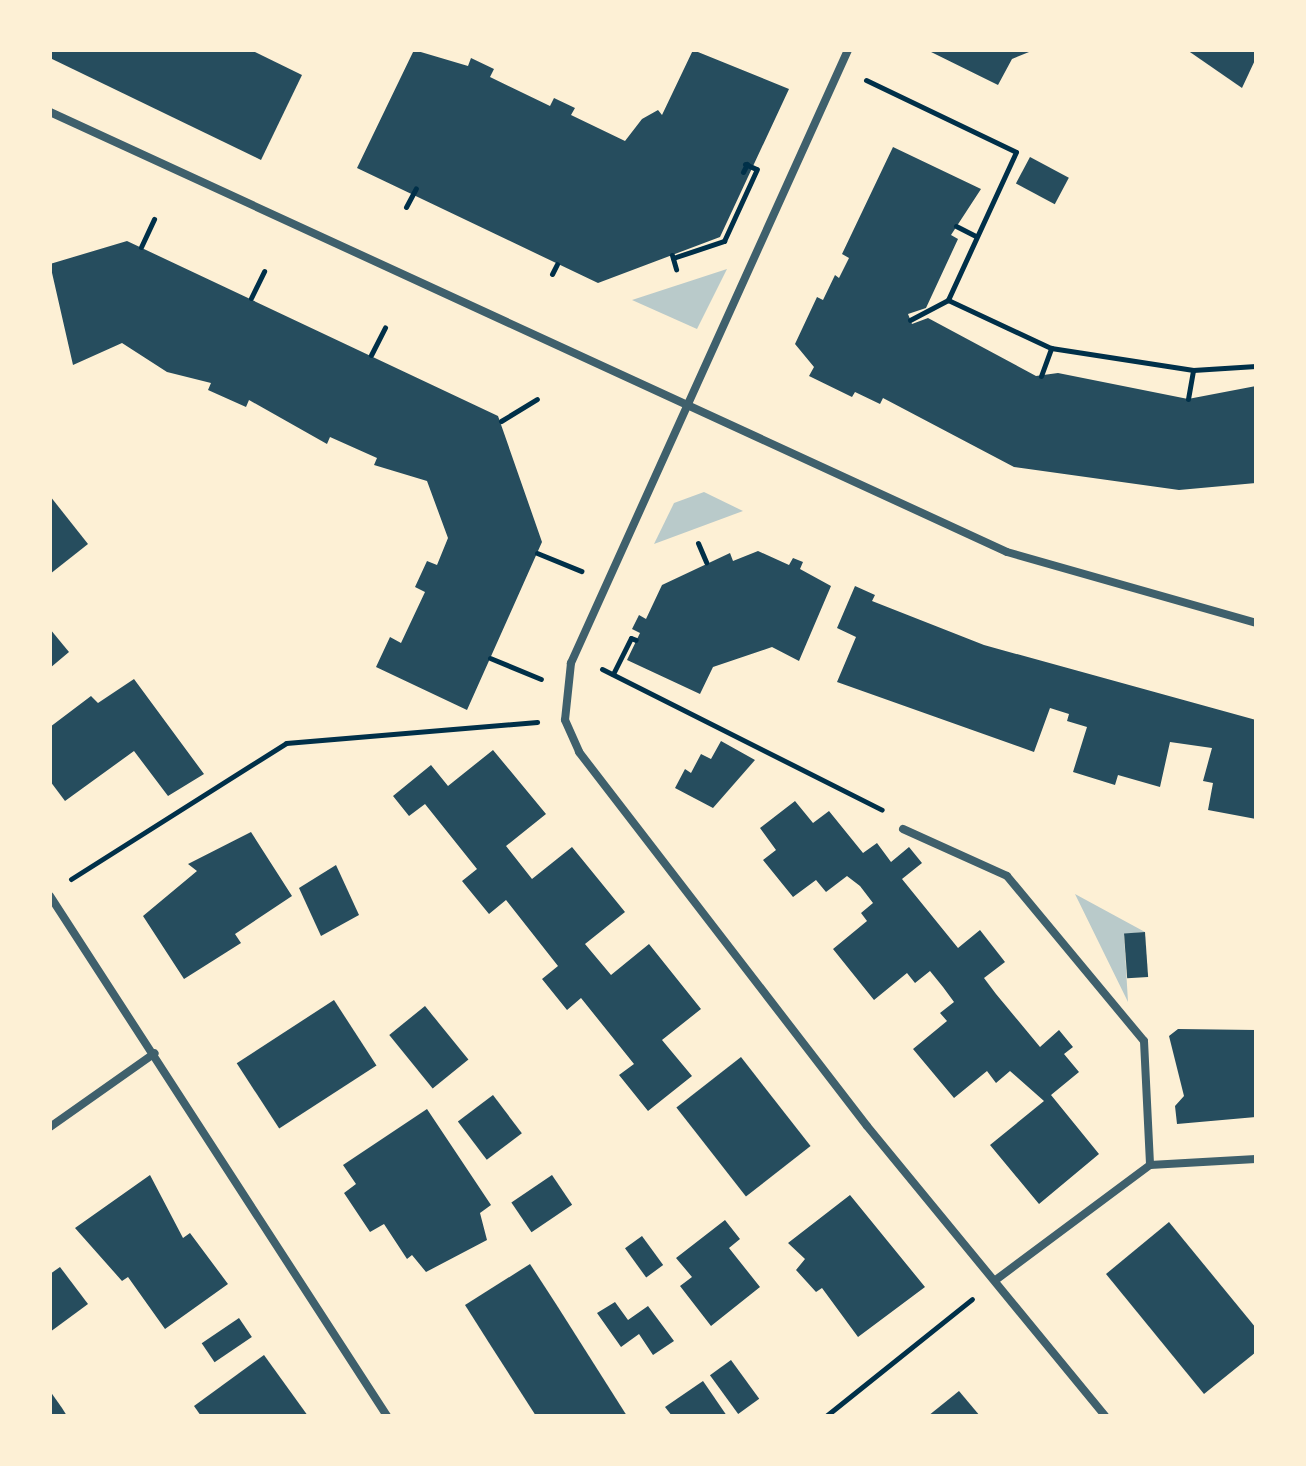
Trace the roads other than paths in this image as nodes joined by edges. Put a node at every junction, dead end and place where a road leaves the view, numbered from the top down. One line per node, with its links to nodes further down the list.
1 (848, 50): 3 (street)
2 (50, 112): 3 (street)
3 (685, 408): 4 (street); 11 (street)
4 (1256, 623)
5 (903, 829): 10 (street)
6 (50, 896): 7 (street)
7 (155, 1053): 8 (street); 12 (street)
8 (50, 1127)
9 (1256, 1159): 10 (street)
10 (1150, 1165): 11 (street)
11 (997, 1279): 13 (street)
12 (387, 1416)
13 (1105, 1416)

